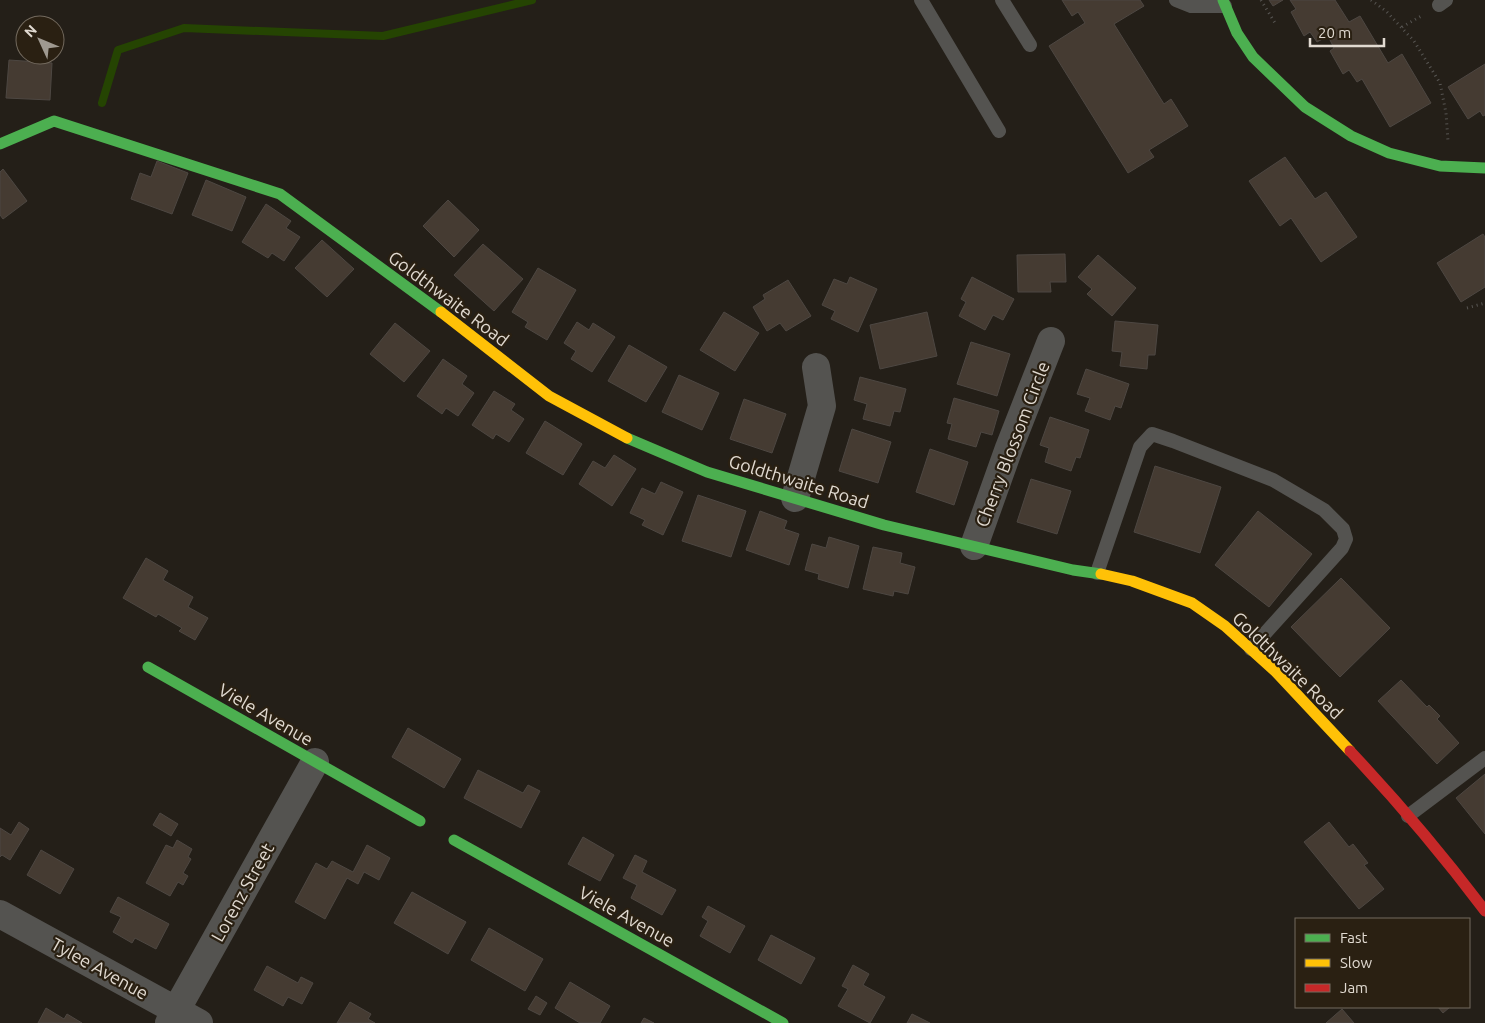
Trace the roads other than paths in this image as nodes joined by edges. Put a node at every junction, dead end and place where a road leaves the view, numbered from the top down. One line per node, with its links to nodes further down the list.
1 (921, 0): 6 (lane)
2 (1002, 0): 5 (lane)
3 (1176, 0): 4 (lane)
4 (1224, 3): 8 (street)
5 (1030, 45)
6 (999, 131)
7 (0, 144): 11 (street, Goldthwaite Road)
8 (1485, 168)
9 (1051, 341): 12 (street, Cherry Blossom Circle)
10 (816, 367): 11 (street)
11 (795, 498): 12 (street, Goldthwaite Road)
12 (974, 546): 13 (street, Goldthwaite Road)
13 (1098, 573): 14 (street, Goldthwaite Road); 14 (lane)
14 (1251, 649): 18 (street, Goldthwaite Road)
15 (148, 667): 17 (street, Viele Avenue)
16 (1485, 758): 18 (lane)
17 (314, 762): 19 (street, Viele Avenue); 23 (street, Lorenz Street)
18 (1408, 816): 21 (street, Goldthwaite Road)
19 (420, 821)
20 (454, 840): 24 (street, Viele Avenue)
21 (1485, 911)
22 (0, 914): 23 (street, Tylee Avenue)
23 (182, 1019)
24 (783, 1023)

